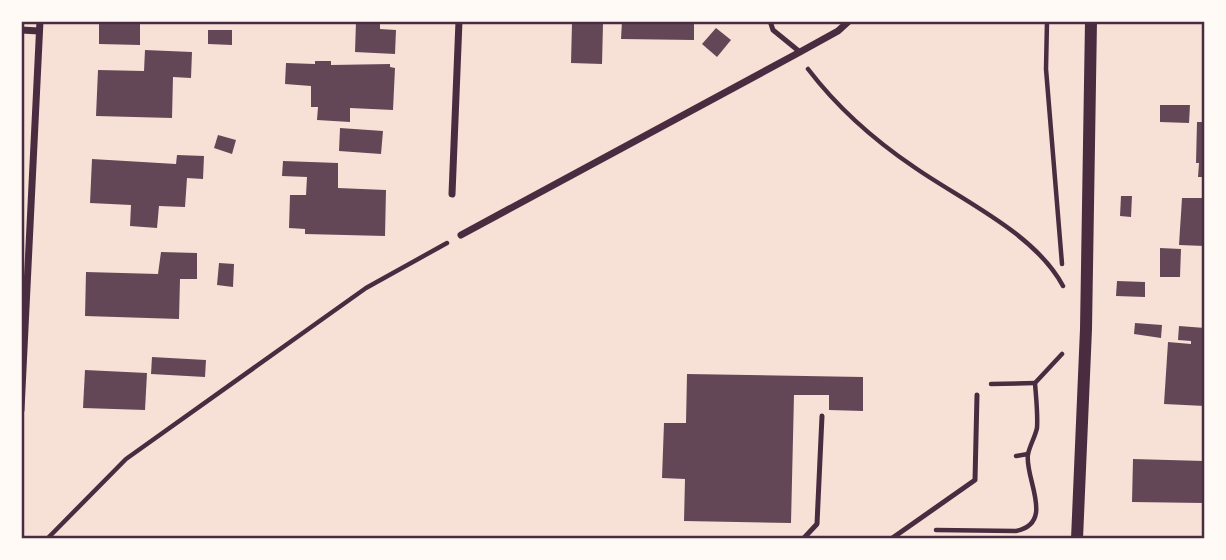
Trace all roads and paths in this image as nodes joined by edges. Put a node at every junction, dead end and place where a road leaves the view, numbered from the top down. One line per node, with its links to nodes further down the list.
1 (40, 21): 8 (street)
2 (458, 21): 10 (street)
3 (770, 21): 9 (lane)
4 (849, 21): 9 (street)
5 (1047, 21): 9 (path)
6 (1091, 21): 23 (street)
7 (21, 30): 8 (street)
8 (39, 31): 15 (street)
9 (800, 52): 11 (street)
10 (452, 194)
11 (461, 235): 20 (path)
12 (1062, 341): 13 (path)
13 (1035, 383): 14 (path); 17 (path)
14 (977, 395): 19 (lane)
15 (21, 410)
16 (822, 416): 21 (lane)
17 (1028, 454): 18 (path); 19 (path)
18 (1016, 456)
19 (910, 526): 22 (lane)
20 (47, 539)
21 (803, 539)
22 (891, 539)
23 (1077, 539)

